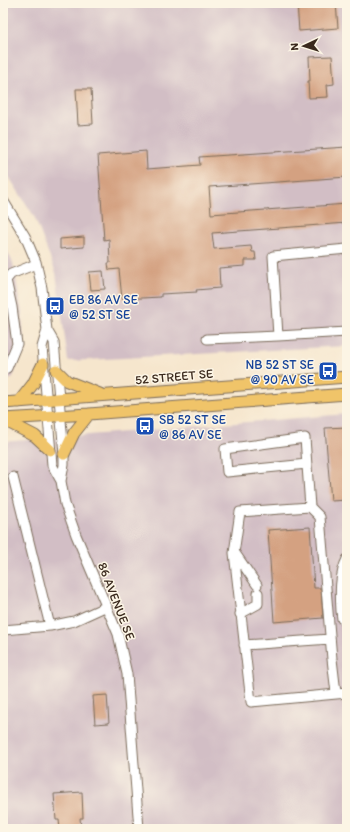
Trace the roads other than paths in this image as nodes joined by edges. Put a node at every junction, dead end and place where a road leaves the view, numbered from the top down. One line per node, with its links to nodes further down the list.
1 (3, 200): 3 (street, 86 AVENUE SE)
2 (347, 249): 6 (street)
3 (36, 264): 4 (street, 86 AVENUE SE); 9 (street)
4 (47, 330): 8 (street, 86 AVENUE SE); 10 (street, 86 AVENUE SE)
5 (347, 332): 6 (street)
6 (278, 336): 7 (street)
7 (207, 339)
8 (43, 364): 15 (street, 86 AVENUE SE); 16 (main road)
9 (3, 370)
10 (56, 370): 13 (main road); 14 (street, 86 AVENUE SE)
11 (347, 377): 13 (main road, 52 STREET SE)
12 (347, 394): 18 (main road)
13 (104, 396): 14 (main road, 52 STREET SE)
14 (59, 399): 15 (main road, 52 STREET SE); 19 (street, 86 AVENUE SE)
15 (46, 400): 16 (main road, 52 STREET SE); 20 (street, 86 AVENUE SE)
16 (19, 402): 17 (main road, 52 STREET SE)
17 (3, 403)
18 (89, 414): 19 (main road); 23 (main road)
19 (60, 415): 20 (main road); 23 (street, 86 AVENUE SE)
20 (47, 416): 21 (main road); 22 (street, 86 AVENUE SE)
21 (3, 419): 22 (main road)
22 (50, 450): 26 (street, 86 AVENUE SE)
23 (64, 454): 26 (street, 86 AVENUE SE)
24 (307, 464): 24 (street); 27 (street)
25 (13, 477): 34 (street)
26 (61, 482): 30 (street, 86 AVENUE SE)
27 (310, 507): 28 (street); 36 (street)
28 (234, 553): 32 (street); 32 (street)
29 (347, 559): 31 (street)
30 (107, 606): 34 (street); 40 (street, 86 AVENUE SE)
31 (344, 611): 33 (street)
32 (240, 614): 37 (street)
33 (347, 622)
34 (50, 626): 35 (street)
35 (3, 630)
36 (330, 640): 37 (street); 38 (street)
37 (244, 645): 38 (street)
38 (336, 693): 39 (street)
39 (347, 693)
40 (140, 829)

